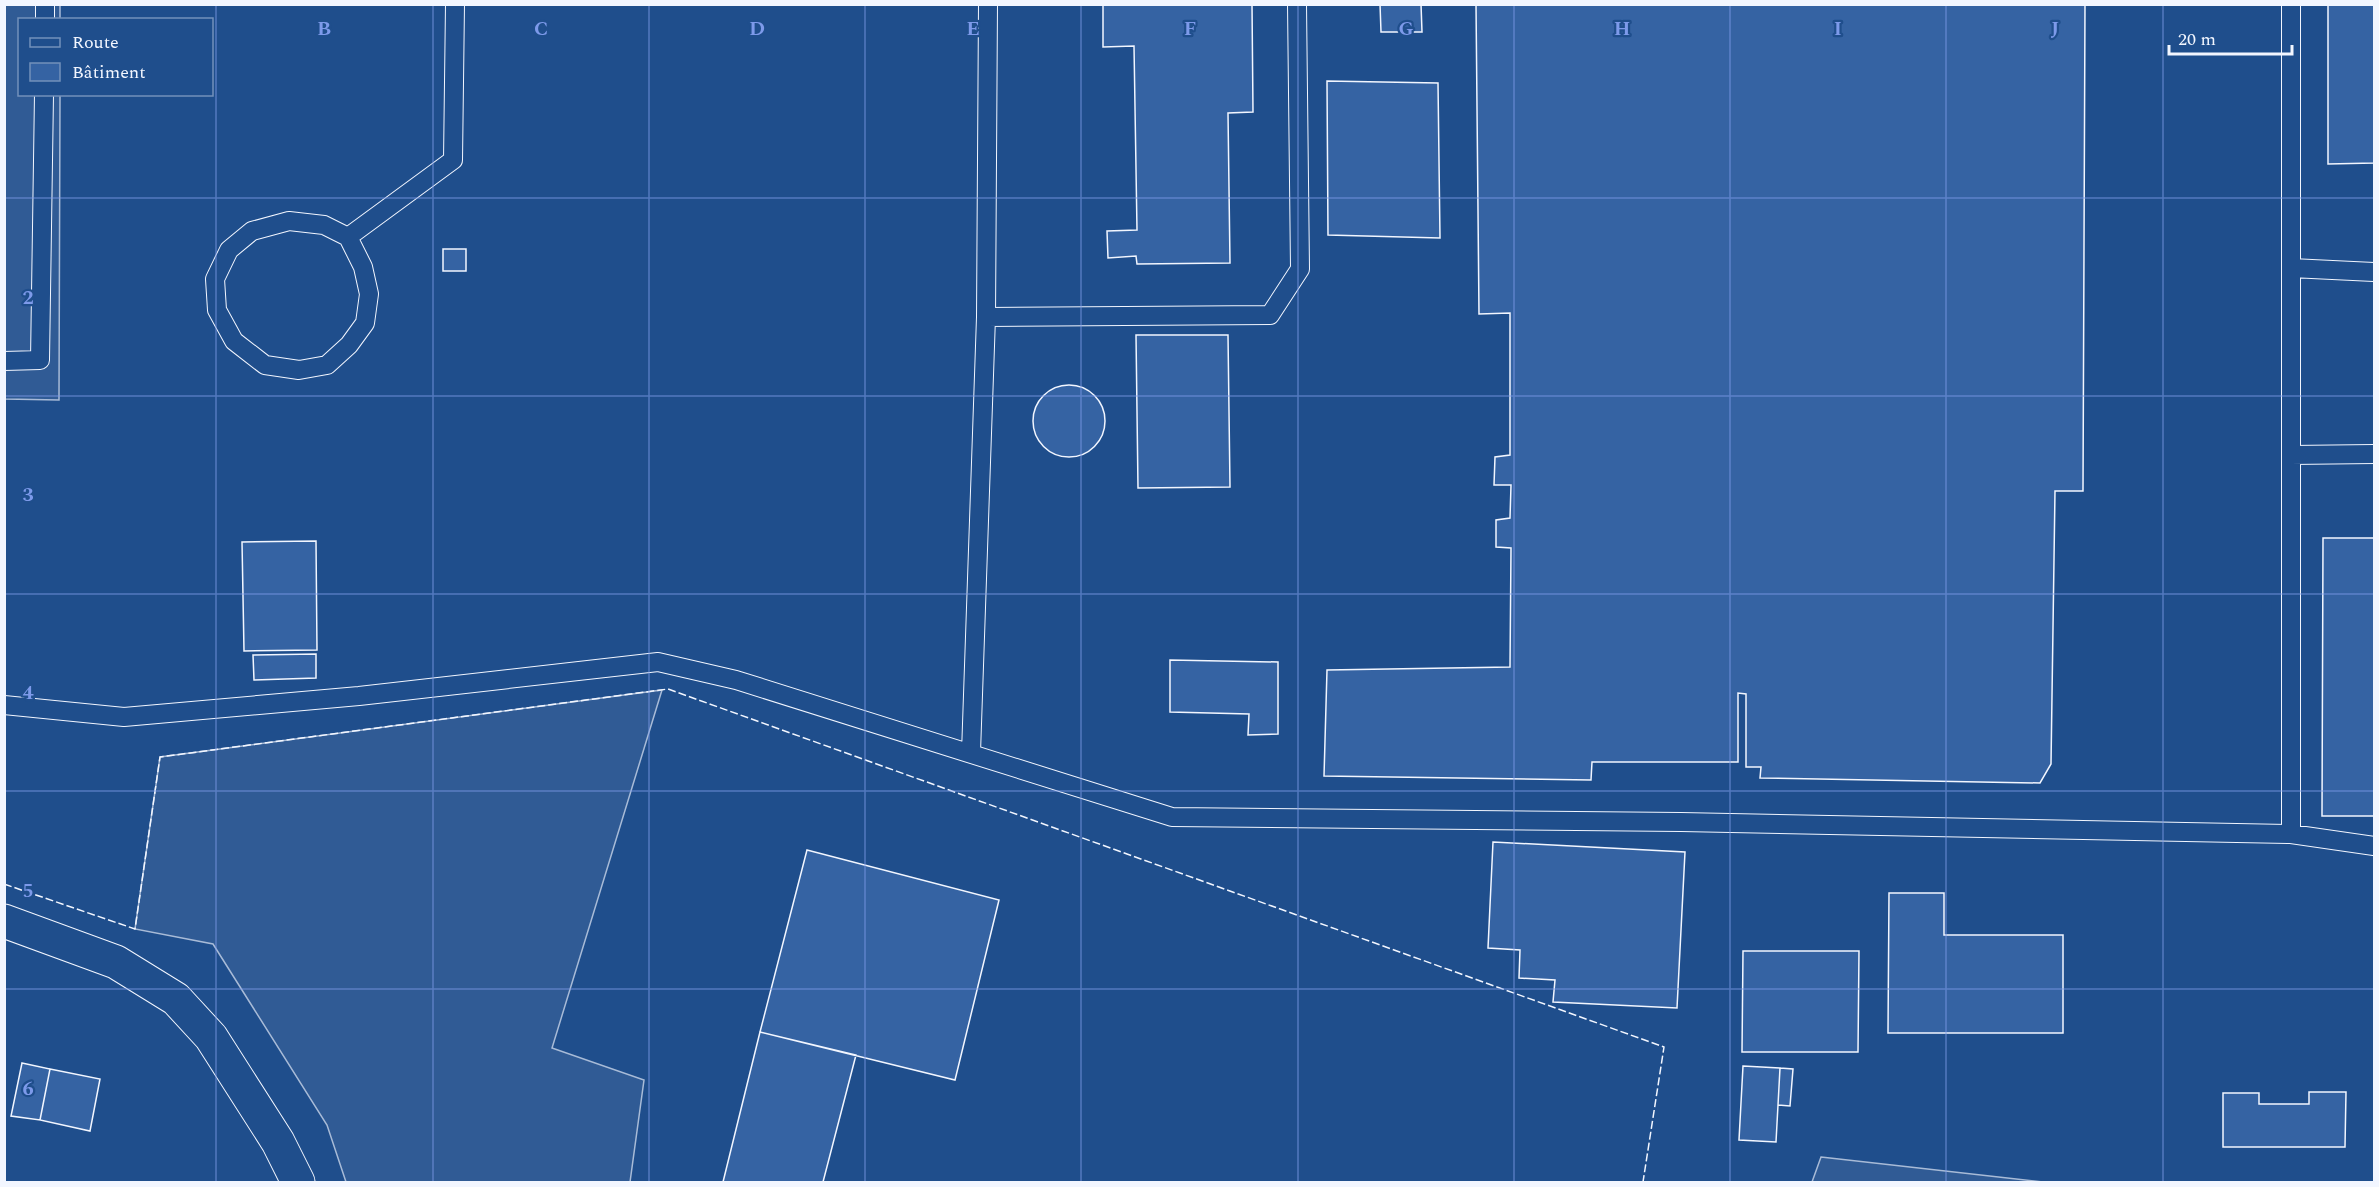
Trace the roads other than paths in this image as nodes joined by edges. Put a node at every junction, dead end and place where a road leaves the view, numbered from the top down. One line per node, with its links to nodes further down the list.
1 (455, 4): 6 (lane)
2 (988, 4): 9 (lane)
3 (1298, 4): 9 (lane)
4 (2291, 4): 7 (lane)
5 (44, 96): 10 (lane)
6 (348, 237): 6 (lane)
7 (2291, 268): 8 (lane); 12 (lane)
8 (2374, 272)
9 (986, 317): 14 (lane)
10 (4, 361)
11 (2374, 454): 12 (lane)
12 (2291, 455): 15 (lane)
13 (4, 705): 14 (lane)
14 (971, 753): 15 (lane)
15 (2291, 834): 16 (lane)
16 (2374, 846)
17 (4, 921): 18 (street)
18 (298, 1182)

